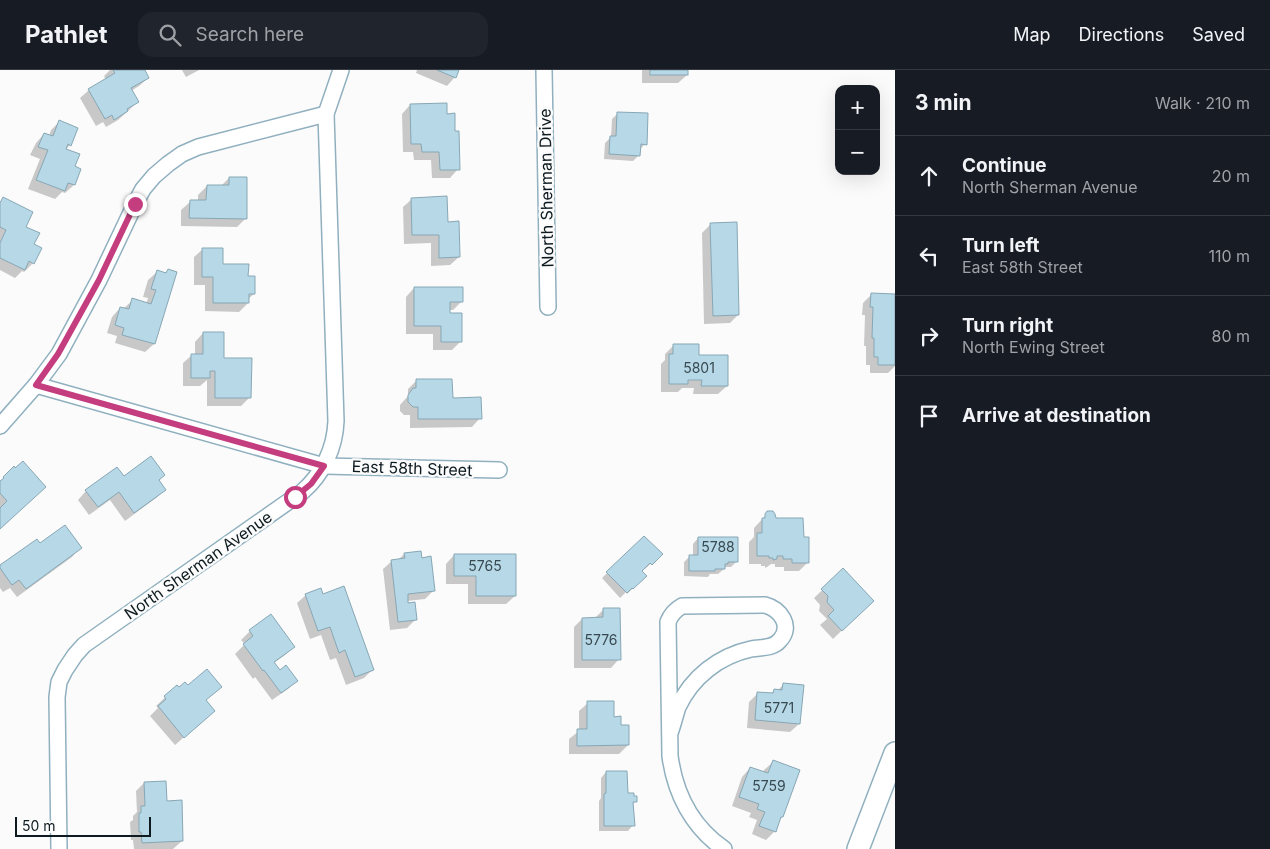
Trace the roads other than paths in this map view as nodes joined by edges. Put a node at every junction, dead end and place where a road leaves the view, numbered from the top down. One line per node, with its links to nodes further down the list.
1 (341, 70): 3 (street, North Sherman Avenue)
2 (544, 70): 4 (street, North Sherman Drive)
3 (326, 114): 5 (street); 7 (street, North Sherman Avenue)
4 (548, 306)
5 (36, 385): 6 (street); 7 (street, East 58th Street)
6 (0, 426)
7 (324, 466): 8 (street, East 58th Street); 11 (street, North Sherman Avenue)
8 (499, 470)
9 (670, 733): 9 (street); 12 (street)
10 (895, 753): 13 (main road)
11 (59, 849)
12 (724, 849)
13 (858, 849)

